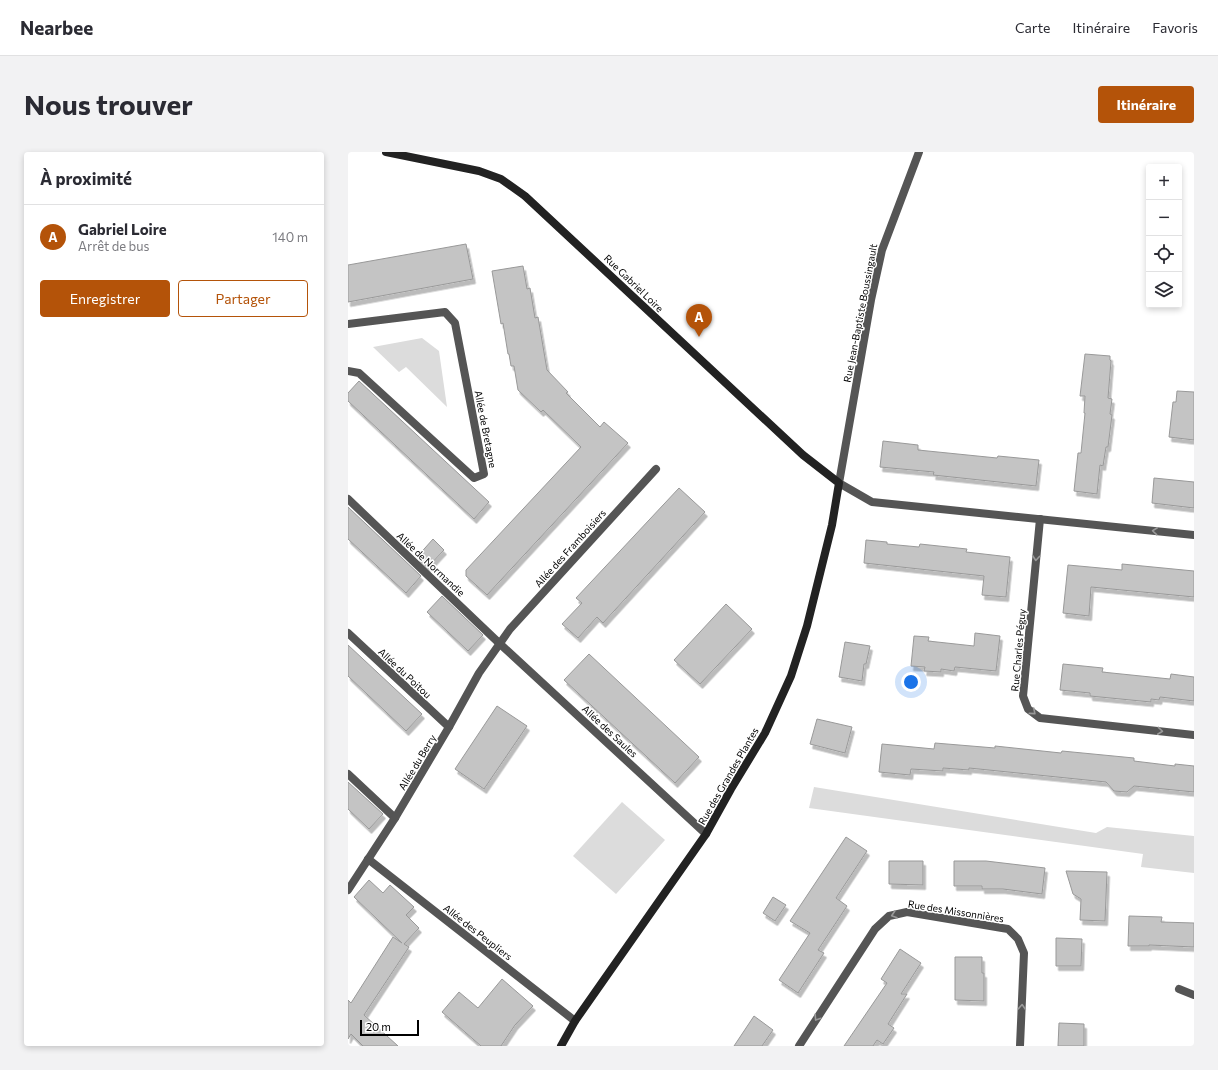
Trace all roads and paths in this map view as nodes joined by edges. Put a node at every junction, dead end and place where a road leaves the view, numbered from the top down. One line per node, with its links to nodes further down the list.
1 (386, 152): 6 (street, Rue Gabriel Loire)
2 (919, 152): 6 (street, Rue Jean-Baptiste Boussingault)
3 (348, 324): 4 (street, Allée de Bretagne)
4 (348, 371)
5 (656, 469): 11 (street, Allée des Framboisiers)
6 (839, 482): 8 (street); 16 (street, Rue des Grandes Plantes)
7 (348, 499): 11 (street, Allée de Normandie)
8 (1040, 519): 9 (street, one-way to 8); 13 (street, Rue Charles Péguy, one-way to 13)
9 (1194, 535)
10 (348, 633): 12 (street, Allée du Poitou)
11 (499, 643): 12 (street, Allée du Berry); 16 (street, Allée des Saules)
12 (449, 727): 15 (street, Allée du Berry)
13 (1194, 735)
14 (348, 774): 15 (street)
15 (395, 818): 17 (street, Allée du Berry)
16 (706, 834): 21 (street, Rue des Grandes Plantes)
17 (368, 859): 18 (street, Allée du Berry); 21 (street, Allée des Peupliers)
18 (348, 890)
19 (1179, 989): 20 (street)
20 (1194, 994)
21 (575, 1020): 22 (street, Rue des Grandes Plantes)
22 (561, 1046)
23 (799, 1046): 24 (street, Rue des Missonnières, one-way to 23)
24 (1020, 1046)

